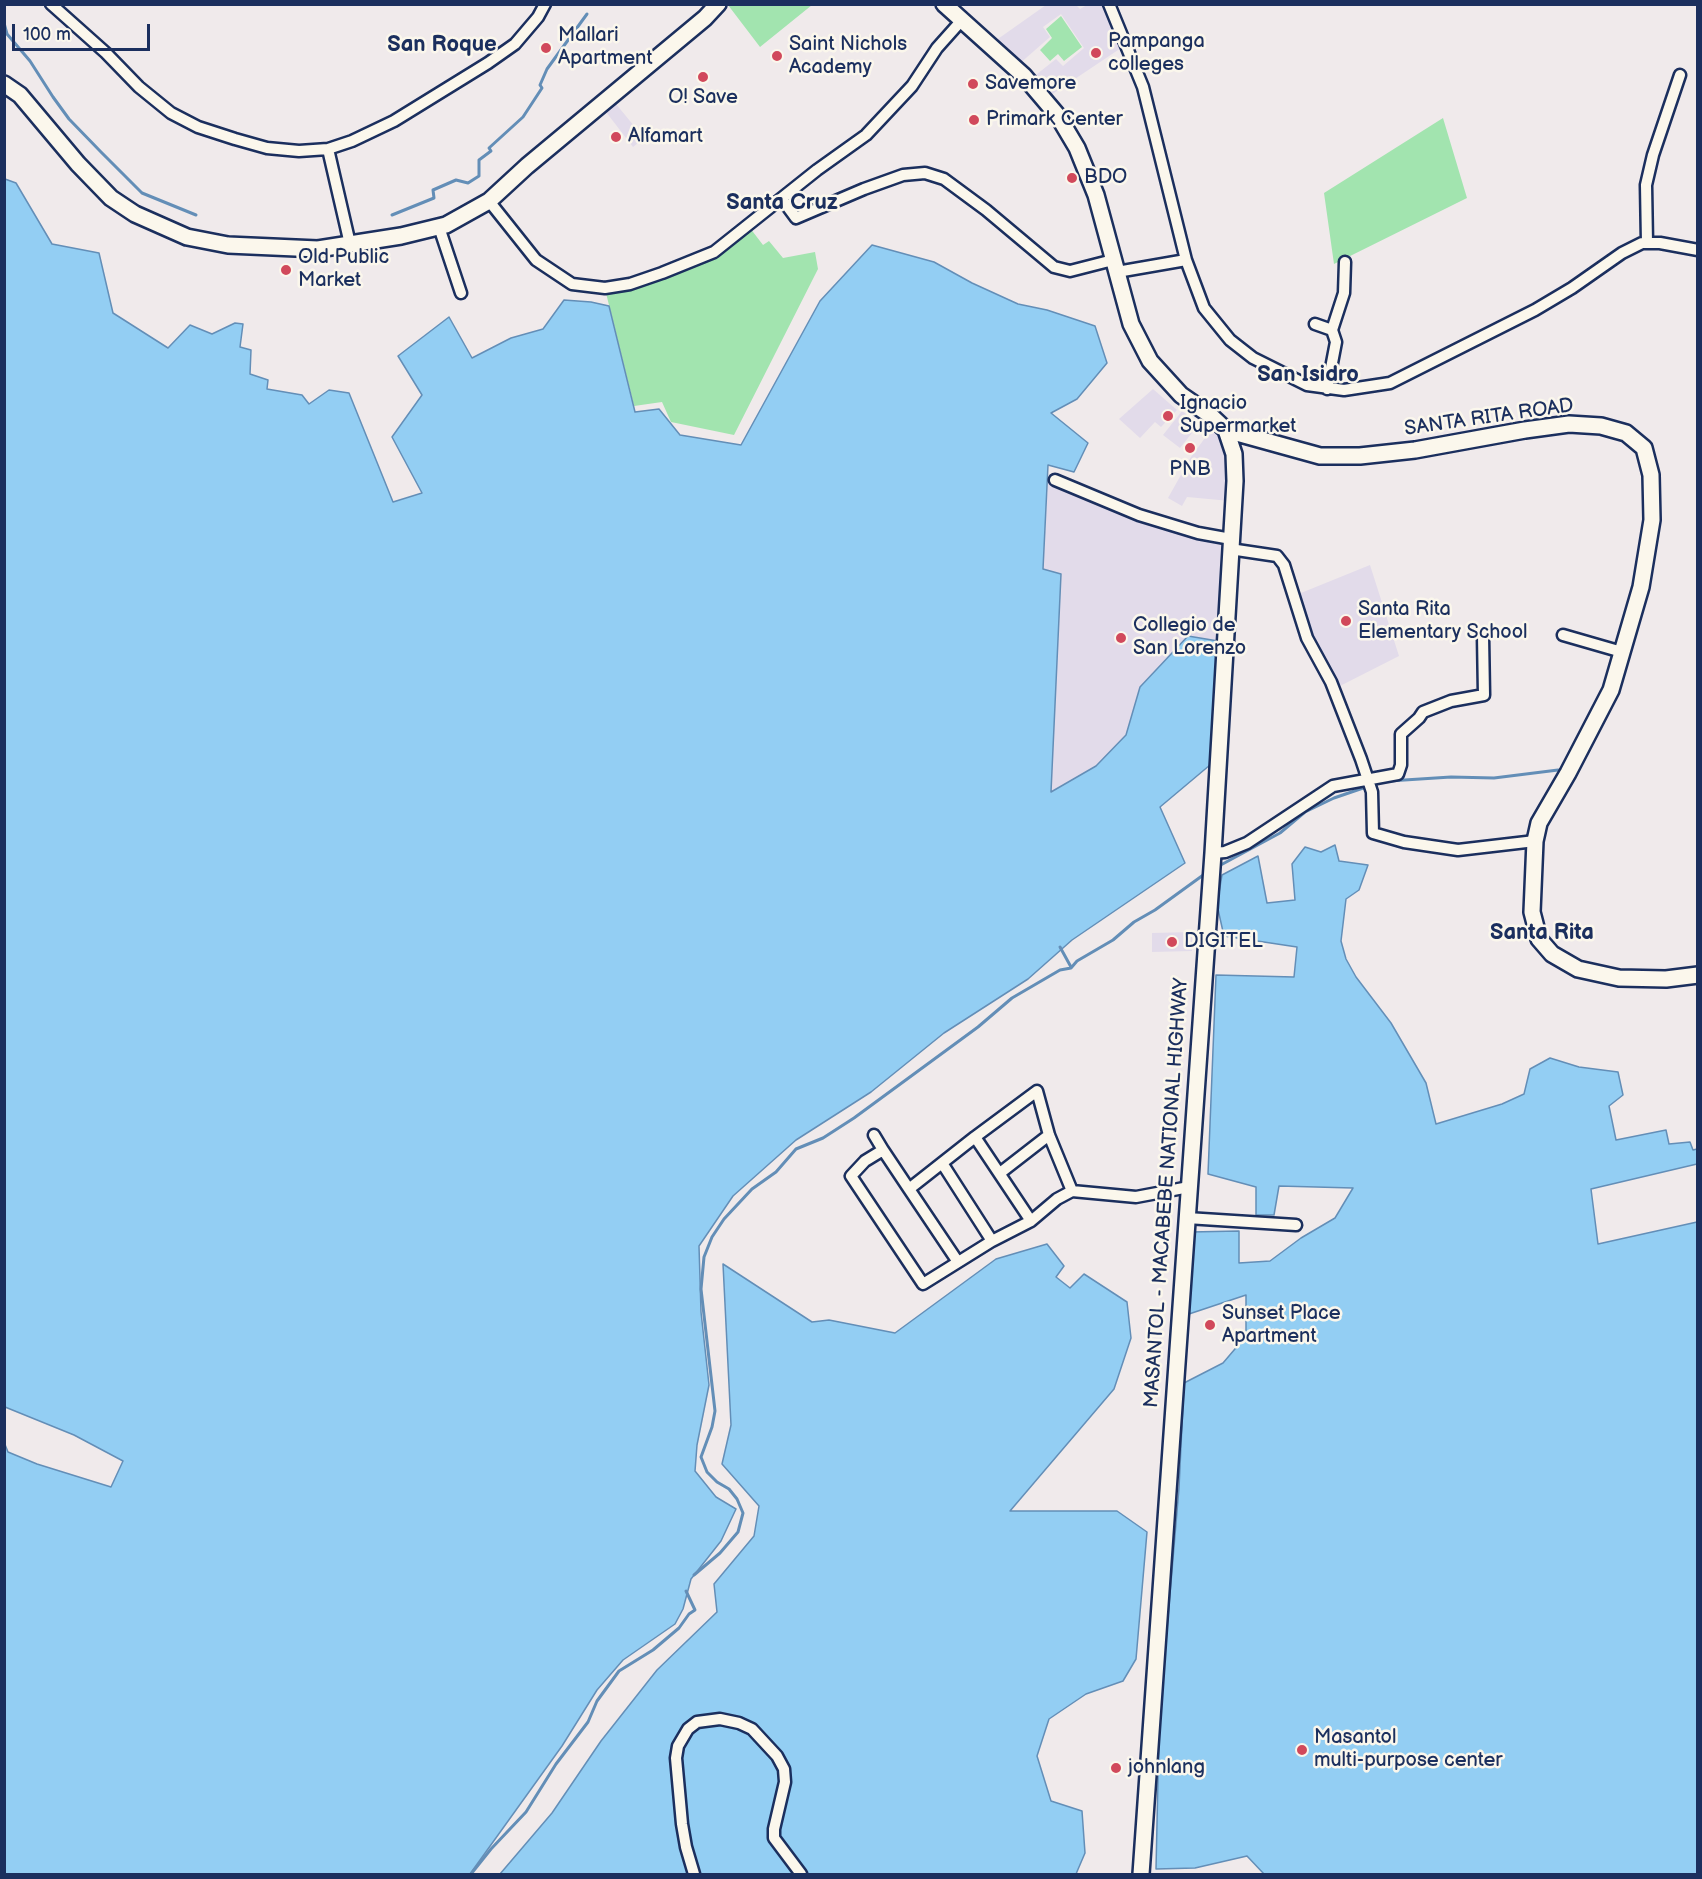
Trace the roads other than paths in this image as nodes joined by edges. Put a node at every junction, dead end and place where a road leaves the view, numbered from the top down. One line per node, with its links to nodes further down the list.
1 (51, 4): 9 (street)
2 (545, 4): 9 (street)
3 (718, 4): 11 (street)
4 (944, 4): 6 (street)
5 (1109, 4): 16 (street)
6 (962, 20): 10 (street); 18 (street)
7 (1680, 75): 13 (street)
8 (4, 84): 14 (street)
9 (328, 149): 14 (street)
10 (782, 200): 11 (street); 18 (street)
11 (489, 201): 12 (street)
12 (439, 227): 14 (street); 19 (street)
13 (1647, 243): 15 (street); 22 (street)
14 (350, 244)
15 (1698, 249)
16 (1186, 260): 18 (street); 22 (street)
17 (1346, 262): 21 (street)
18 (1115, 266): 23 (street)
19 (461, 293)
20 (1315, 324): 21 (street)
21 (1332, 330): 22 (street)
22 (1327, 389)
23 (1226, 430): 25 (street, MASANTOL - MACABEBE NATIONAL HIGHWAY); 28 (street, SANTA RITA ROAD)
24 (1055, 480): 25 (street)
25 (1231, 544): 29 (street); 31 (street, MASANTOL - MACABEBE NATIONAL HIGHWAY)
26 (1563, 635): 28 (street)
27 (1483, 636): 29 (street)
28 (1622, 652): 30 (street, SANTA RITA ROAD)
29 (1369, 785): 30 (street); 31 (street)
30 (1535, 842): 32 (street, SANTA RITA ROAD)
31 (1212, 856): 39 (street, MASANTOL - MACABEBE NATIONAL HIGHWAY)
32 (1698, 975)
33 (874, 1135): 36 (street)
34 (1049, 1135): 35 (street); 38 (street); 41 (street)
35 (975, 1137): 37 (street); 38 (street)
36 (883, 1150): 40 (street); 46 (street)
37 (942, 1163): 40 (street); 45 (street)
38 (1000, 1173): 43 (street)
39 (1189, 1187): 41 (street); 42 (street, MASANTOL - MACABEBE NATIONAL HIGHWAY)
40 (909, 1189): 46 (street)
41 (1072, 1191): 43 (street)
42 (1187, 1218): 44 (street); 49 (street, MASANTOL - MACABEBE NATIONAL HIGHWAY)
43 (1031, 1221): 45 (street)
44 (1296, 1225)
45 (992, 1241): 46 (street)
46 (958, 1262)
47 (694, 1875): 48 (street)
48 (801, 1875)
49 (1141, 1875)

